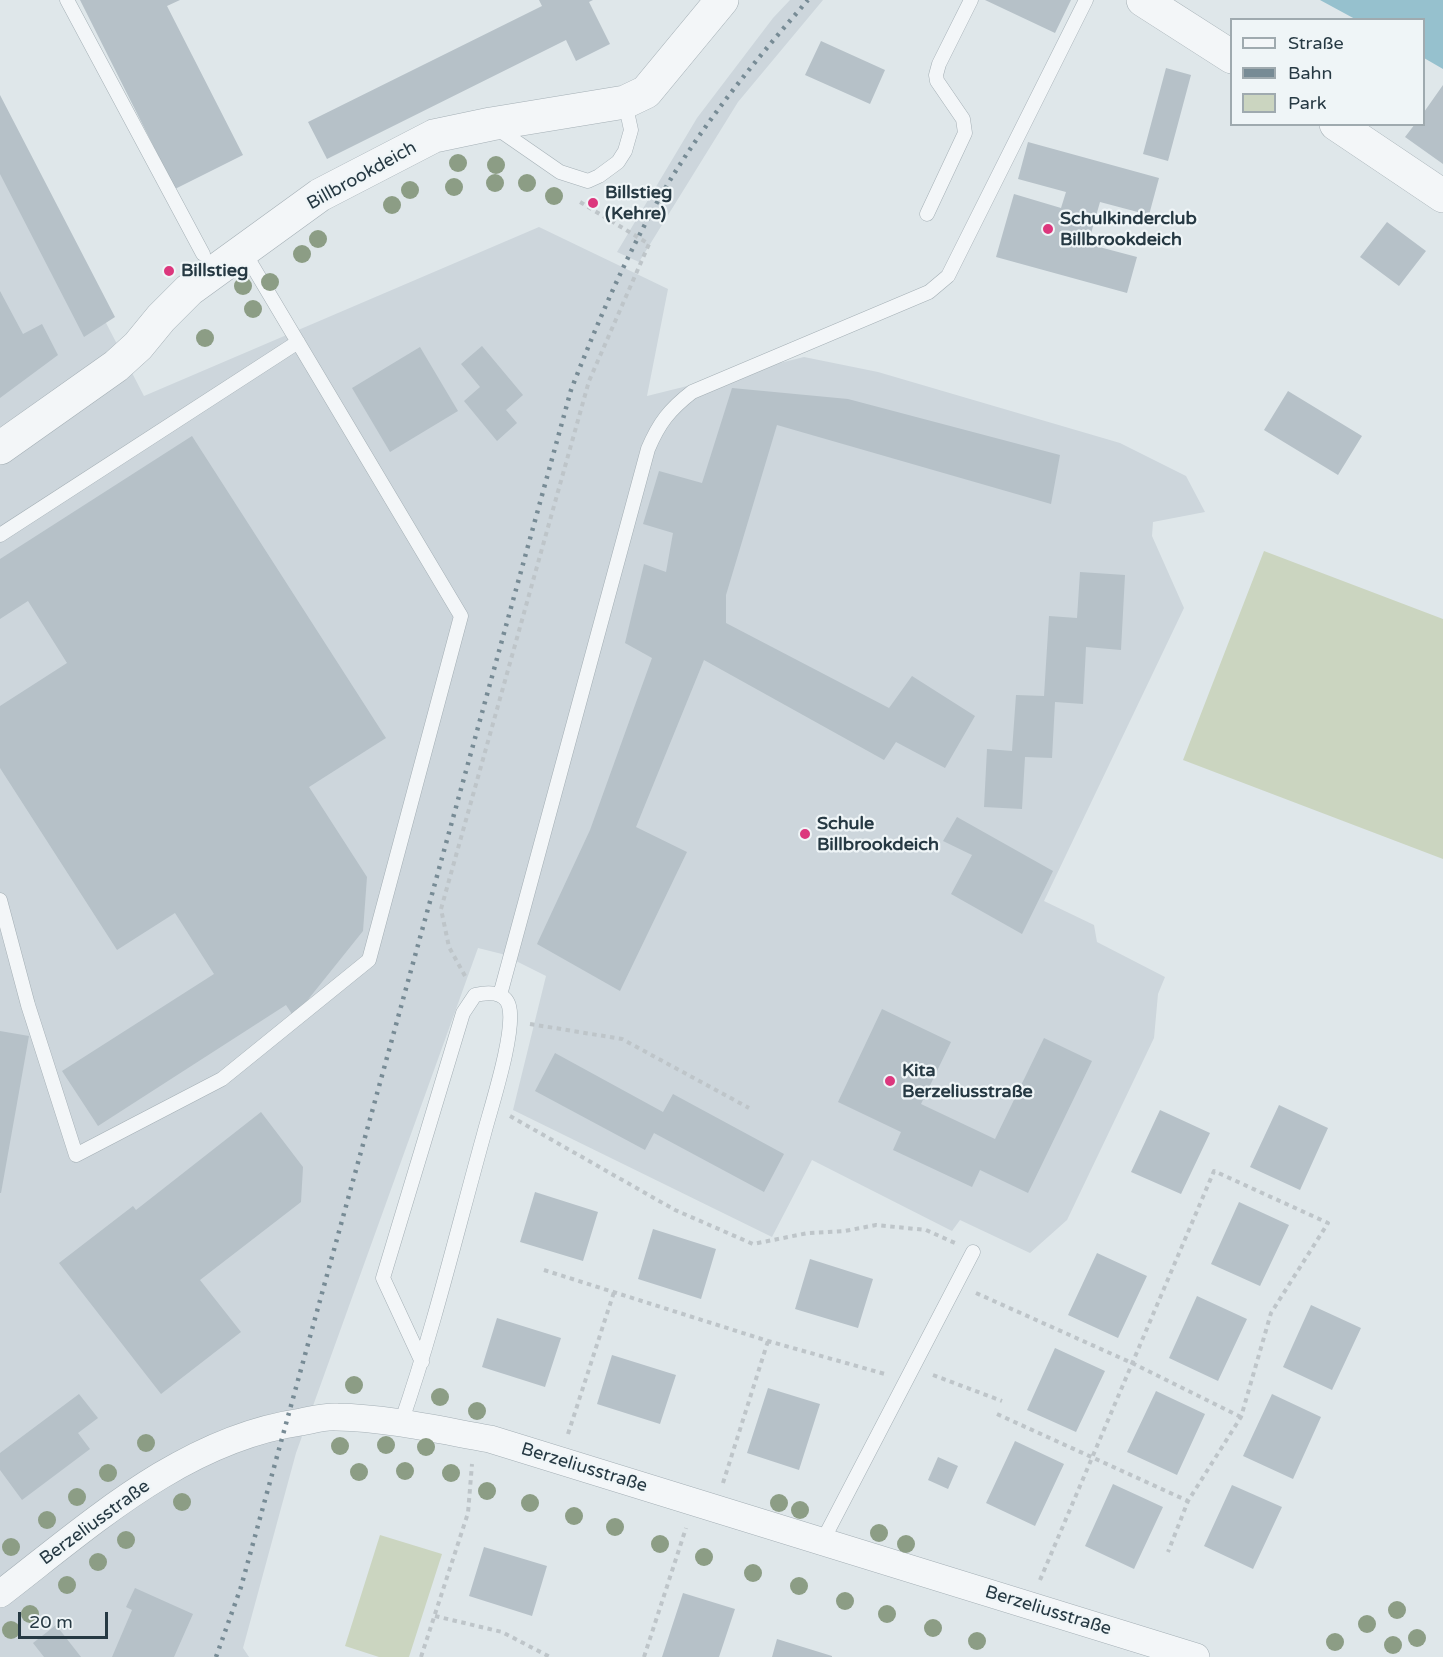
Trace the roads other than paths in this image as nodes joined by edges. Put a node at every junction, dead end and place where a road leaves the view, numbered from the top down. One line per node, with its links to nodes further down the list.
1 (67, 0): 13 (lane)
2 (722, 0): 7 (street, Billbrookdeich)
3 (970, 0): 11 (lane)
4 (1086, 0): 18 (lane)
5 (1143, 0): 6 (street)
6 (1230, 56)
7 (625, 102): 8 (street, Billbrookdeich); 8 (lane)
8 (491, 124): 12 (street, Billbrookdeich)
9 (1339, 126): 10 (street)
10 (1443, 196)
11 (927, 213)
12 (243, 250): 14 (lane); 15 (street, Billbrookdeich)
13 (203, 254)
14 (298, 342): 16 (lane); 17 (lane)
15 (0, 448)
16 (0, 535)
17 (0, 900)
18 (500, 995): 20 (lane); 20 (lane)
19 (973, 1252): 22 (lane)
20 (422, 1362): 21 (lane)
21 (401, 1423): 22 (street, Berzeliusstraße); 23 (street, Berzeliusstraße)
22 (822, 1542): 24 (street, Berzeliusstraße)
23 (0, 1594)
24 (1196, 1657)

